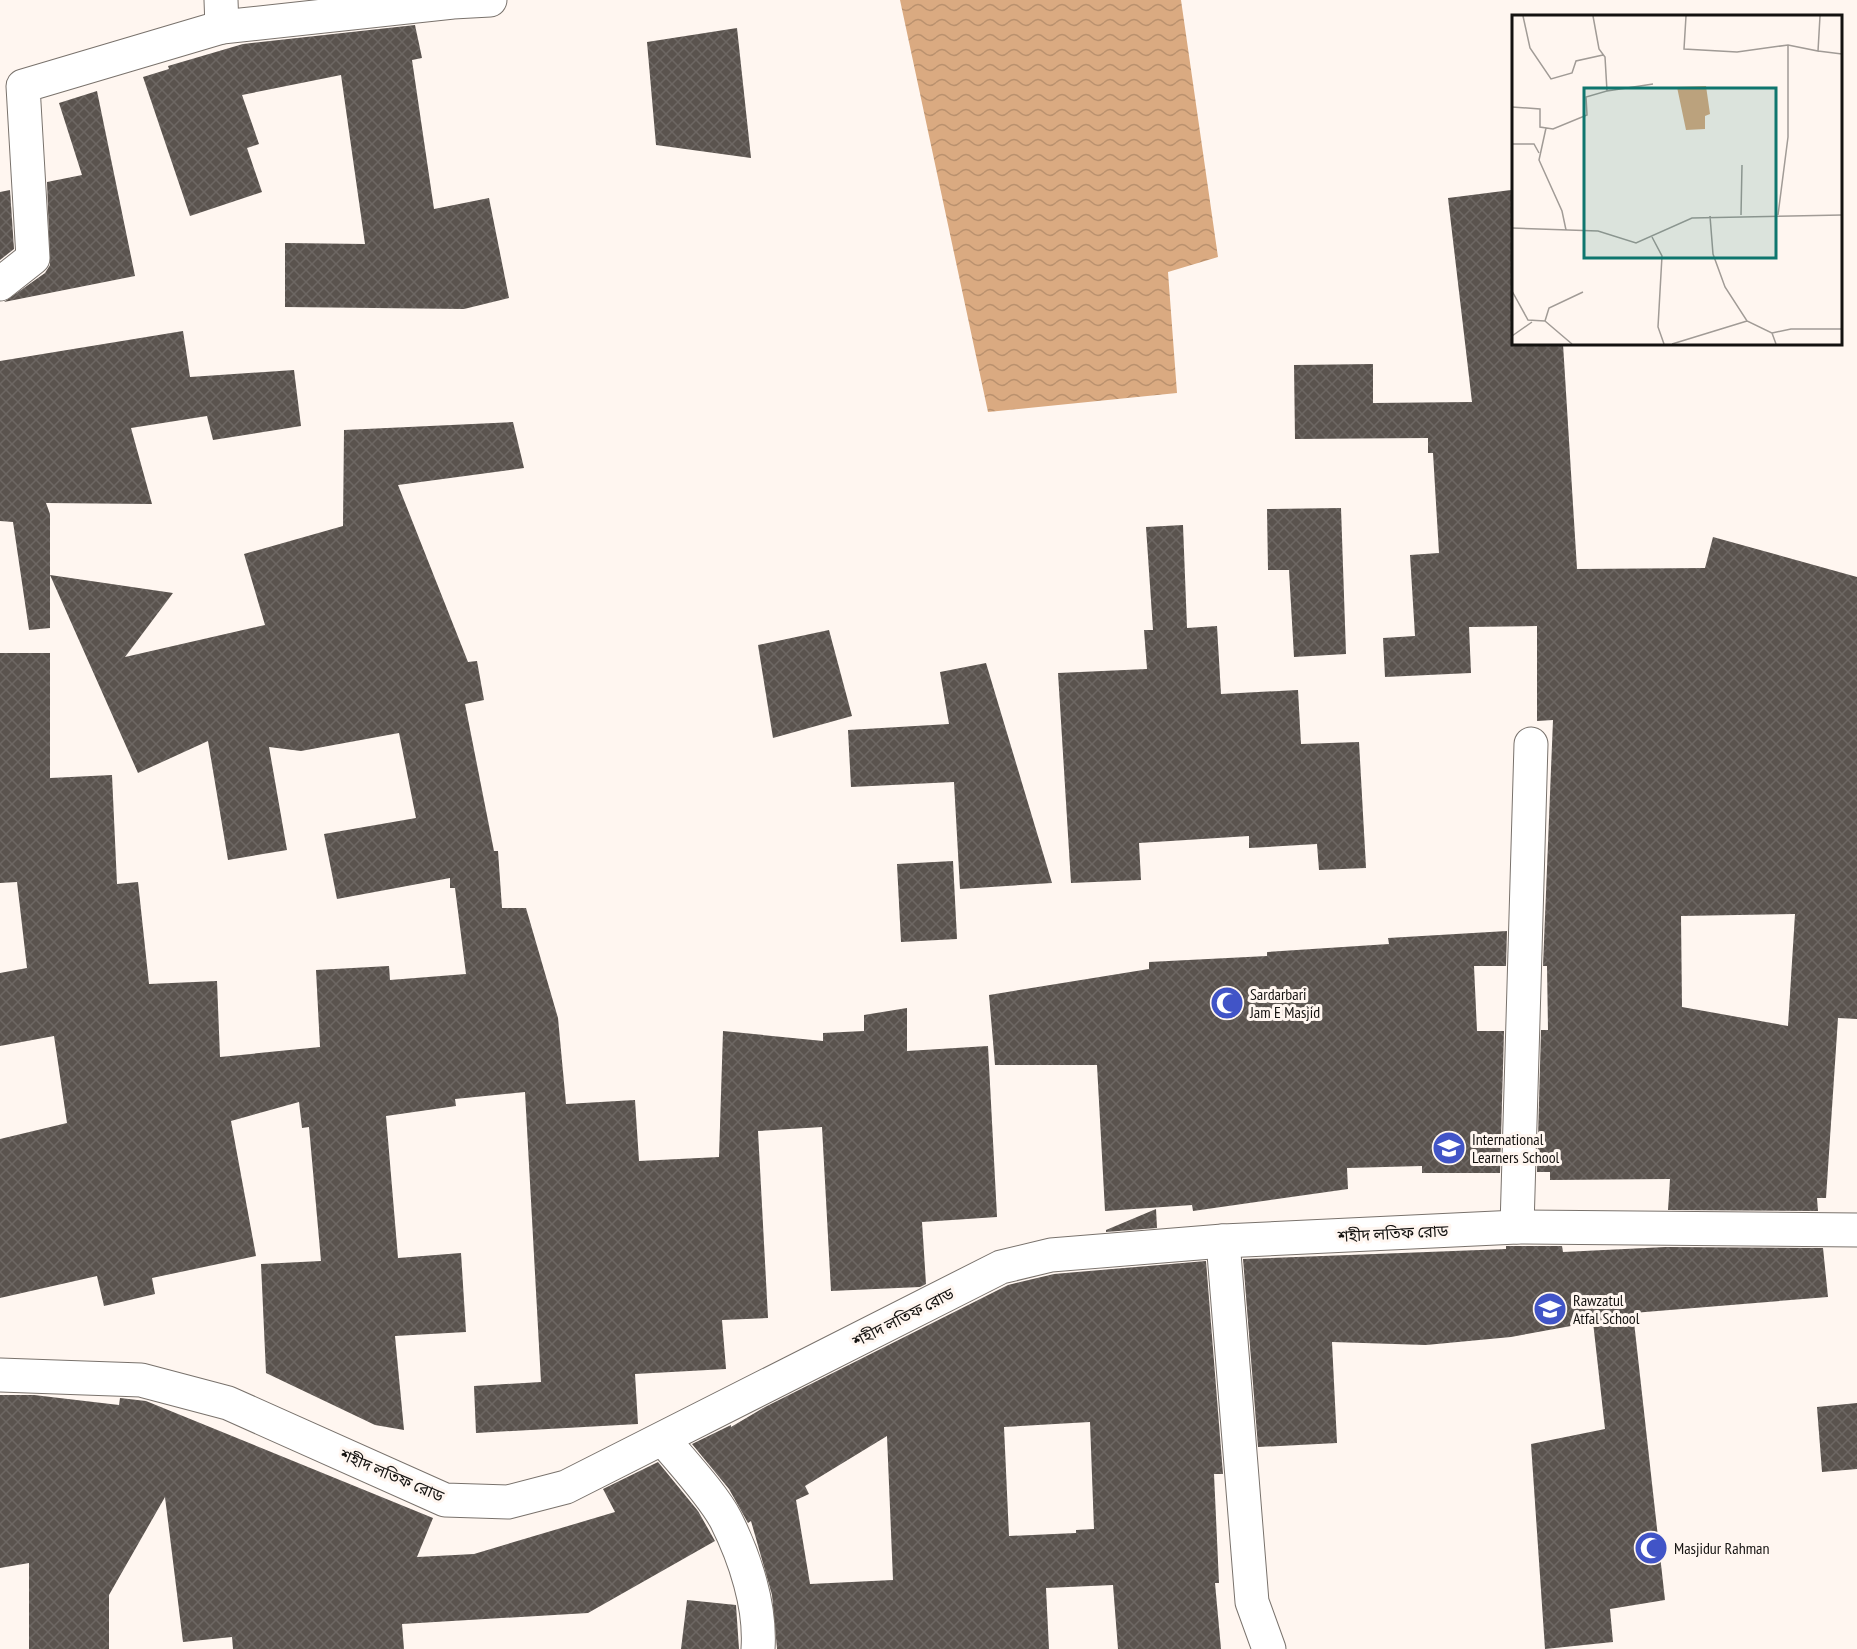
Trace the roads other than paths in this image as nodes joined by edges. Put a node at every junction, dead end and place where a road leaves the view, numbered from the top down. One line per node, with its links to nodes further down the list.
1 (490, 0): 2 (street)
2 (221, 14): 3 (street)
3 (0, 284)
4 (1531, 744): 5 (street)
5 (1517, 1227): 6 (street, শহীদ লতিফ রোড); 7 (street, শহীদ লতিফ রোড)
6 (1857, 1230)
7 (1223, 1240): 9 (street, শহীদ লতিফ রোড); 11 (street)
8 (0, 1375): 9 (street, শহীদ লতিফ রোড)
9 (663, 1439): 10 (street)
10 (758, 1649)
11 (1269, 1649)

